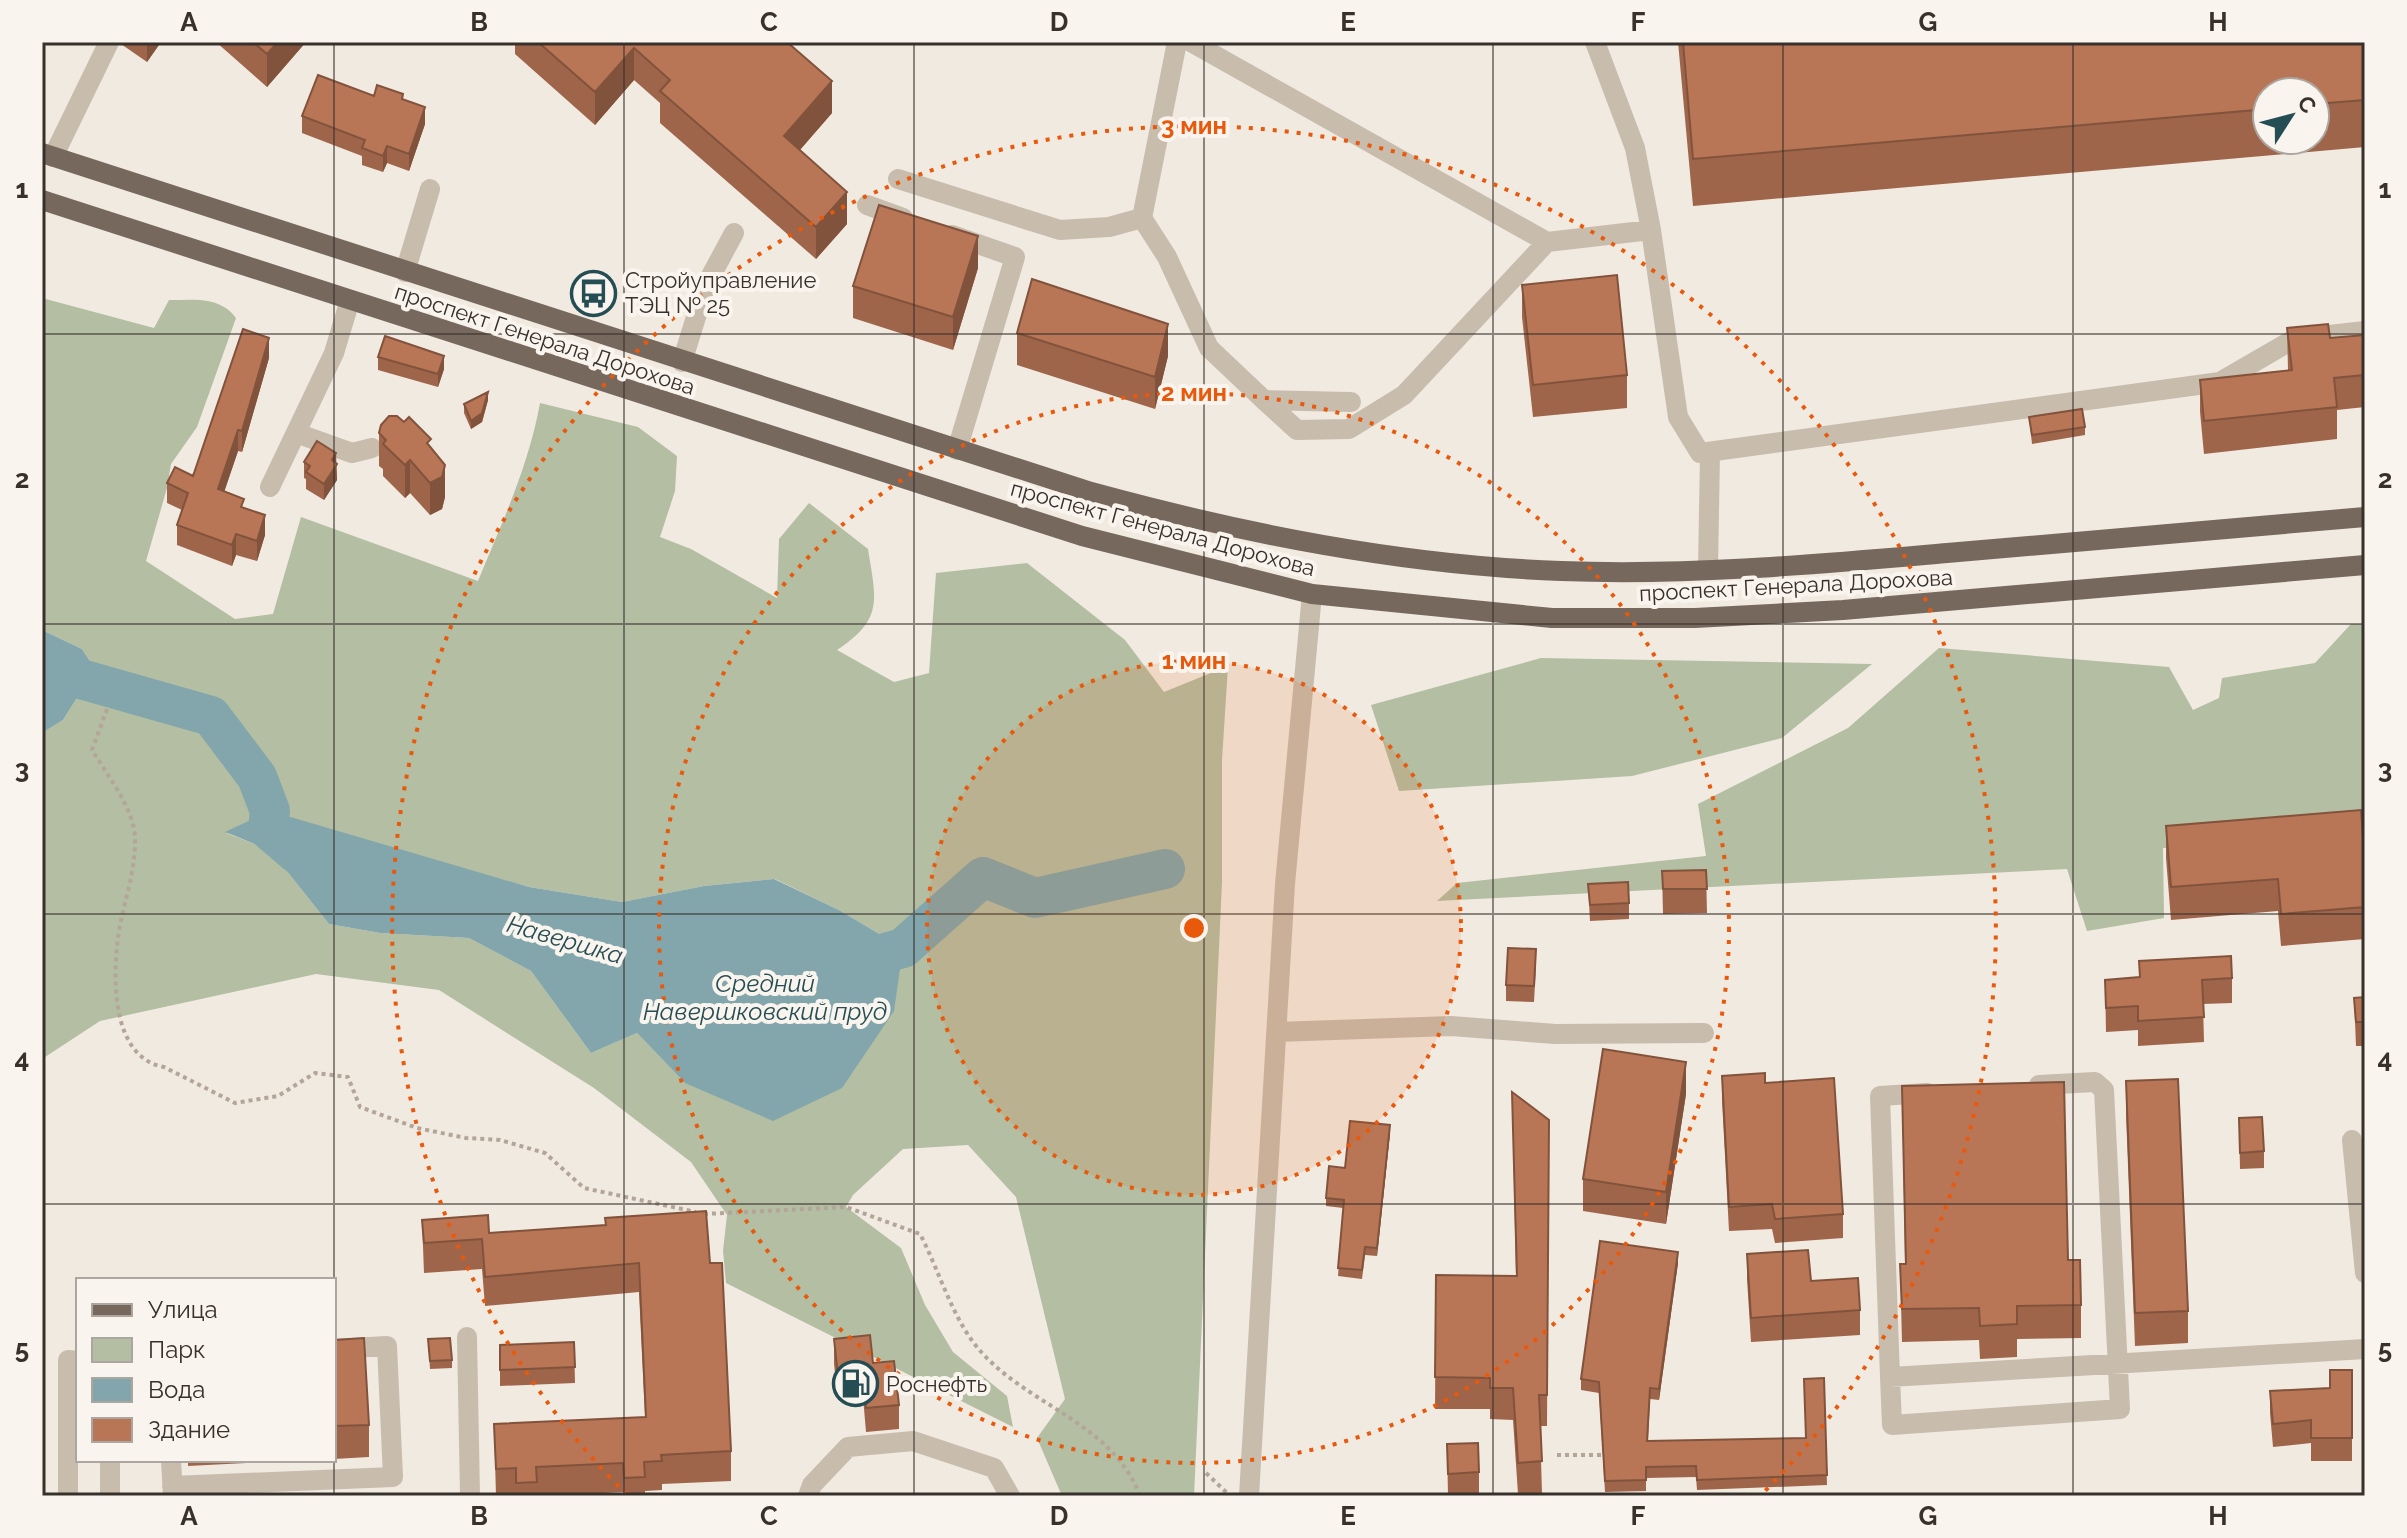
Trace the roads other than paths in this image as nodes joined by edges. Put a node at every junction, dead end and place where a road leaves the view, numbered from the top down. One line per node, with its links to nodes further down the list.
1 (109, 42): 5 (street)
2 (1177, 42): 10 (street)
3 (1191, 42): 13 (street)
4 (1595, 42): 11 (street)
5 (48, 155): 14 (main road, проспект Генерала Дорохова)
6 (898, 179): 10 (street)
7 (430, 189): 14 (street)
8 (42, 200): 15 (main road, проспект Генерала Дорохова)
9 (867, 205): 22 (street)
10 (1142, 218): 18 (street)
11 (1651, 230): 13 (street); 23 (street)
12 (734, 233): 17 (street)
13 (1547, 242): 18 (street)
14 (405, 272): 17 (main road, проспект Генерала Дорохова)
15 (350, 300): 20 (street); 28 (main road, проспект Генерала Дорохова)
16 (2365, 331): 23 (street)
17 (682, 362): 22 (main road, проспект Генерала Дорохова)
18 (1264, 400): 19 (street)
19 (1351, 402)
20 (296, 433): 21 (street); 24 (street)
21 (372, 448)
22 (957, 450): 27 (main road, проспект Генерала Дорохова)
23 (1710, 452): 27 (street)
24 (270, 487)
25 (2365, 517): 27 (main road, проспект Генерала Дорохова)
26 (2365, 565): 28 (main road, проспект Генерала Дорохова)
27 (1708, 570)
28 (1312, 594): 29 (street)
29 (1276, 1032): 30 (street); 50 (street)
30 (1704, 1033)
31 (2018, 1087): 39 (street)
32 (1941, 1092): 40 (street)
33 (2352, 1140): 34 (street)
34 (2365, 1273)
35 (467, 1337): 47 (street)
36 (336, 1349): 43 (street)
37 (2365, 1349): 39 (street)
38 (76, 1361): 45 (street)
39 (2118, 1363): 40 (street); 40 (street)
40 (1890, 1377)
41 (110, 1462): 46 (street)
42 (171, 1462): 44 (street)
43 (359, 1487): 44 (street)
44 (172, 1491)
45 (68, 1496)
46 (110, 1496)
47 (470, 1496)
48 (808, 1496): 49 (street)
49 (1010, 1496)
50 (1249, 1496)

